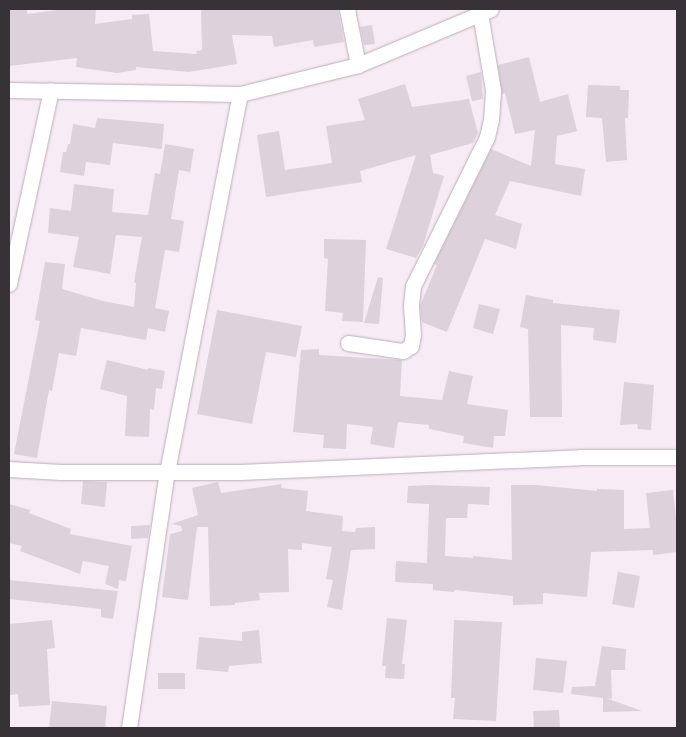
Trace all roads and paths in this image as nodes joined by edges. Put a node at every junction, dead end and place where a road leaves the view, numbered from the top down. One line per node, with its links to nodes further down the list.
1 (347, 9): 3 (street)
2 (485, 11): 3 (street); 8 (street)
3 (358, 65): 6 (street)
4 (9, 90): 5 (street)
5 (51, 90): 6 (street); 7 (street)
6 (240, 94): 11 (street)
7 (10, 274)
8 (348, 343)
9 (677, 457): 11 (street)
10 (9, 469): 11 (street)
11 (167, 472): 12 (street)
12 (129, 728)

